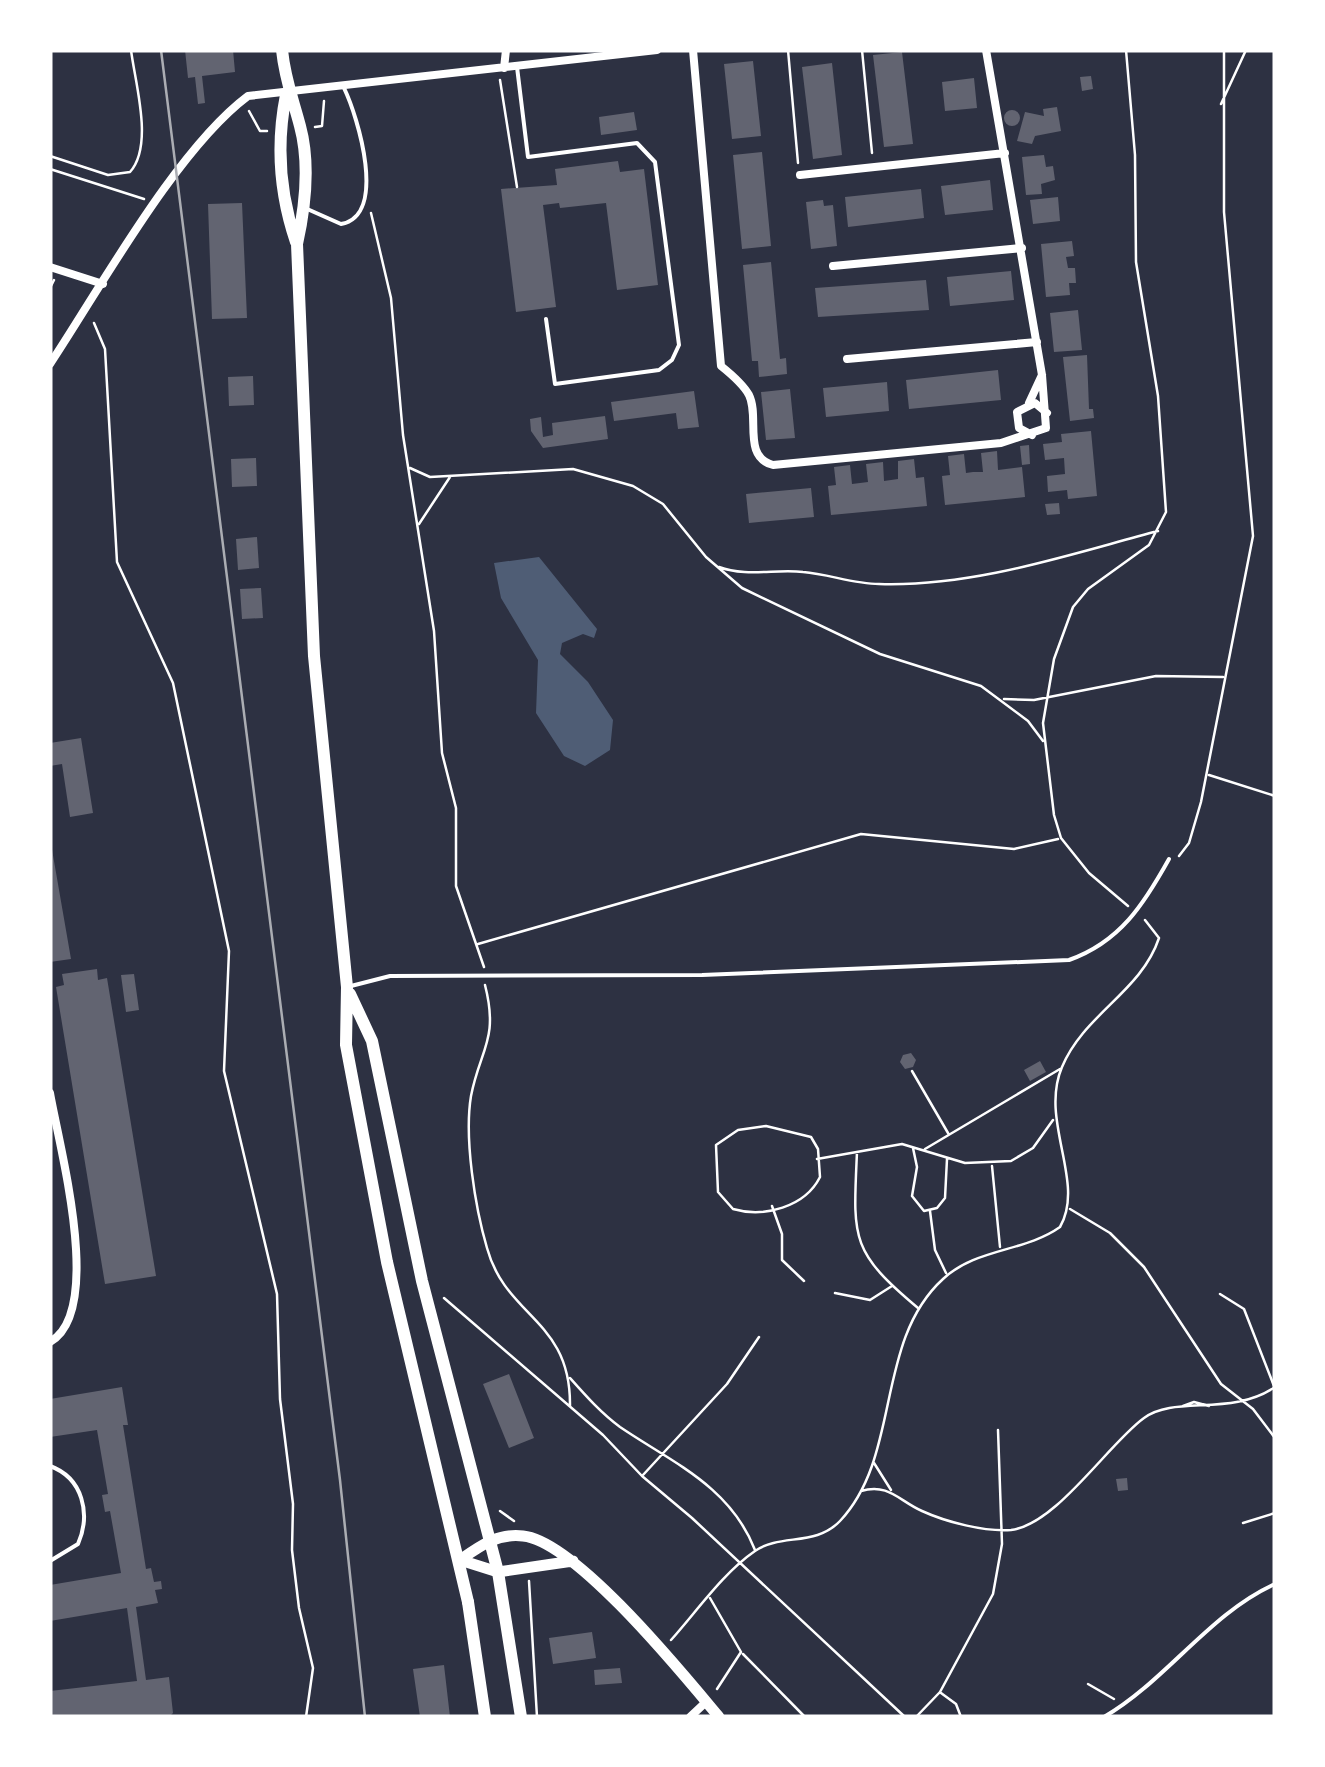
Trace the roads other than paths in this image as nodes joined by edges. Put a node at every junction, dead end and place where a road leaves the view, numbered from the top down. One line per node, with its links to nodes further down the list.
1 (282, 50): 9 (main road)
2 (506, 50): 7 (street)
3 (657, 50): 6 (street)
4 (693, 50): 27 (street)
5 (986, 50): 10 (street)
6 (516, 67): 7 (street); 18 (lane)
7 (502, 69): 8 (street)
8 (344, 88): 9 (street); 12 (lane)
9 (287, 93): 12 (main road); 13 (main road); 17 (street)
10 (1005, 153): 11 (street); 14 (street)
11 (800, 175)
12 (305, 208): 13 (main road)
13 (297, 244): 29 (main road)
14 (1022, 248): 15 (street); 19 (street)
15 (833, 266)
16 (50, 267): 17 (street)
17 (103, 284): 21 (street)
18 (546, 318)
19 (1037, 342): 20 (street); 22 (street)
20 (847, 359)
21 (50, 364)
22 (1042, 375): 23 (street); 24 (street)
23 (1029, 402): 24 (street); 25 (street)
24 (1048, 414): 26 (street)
25 (1019, 428): 26 (street); 27 (street)
26 (1032, 435): 27 (street)
27 (1001, 443)
28 (1169, 860): 29 (lane)
29 (347, 987): 33 (main road); 34 (main road)
30 (50, 1093): 31 (street)
31 (50, 1342)
32 (50, 1466): 35 (lane)
33 (490, 1539): 34 (main road); 36 (main road); 37 (main road)
34 (460, 1560): 37 (main road); 40 (main road)
35 (50, 1561)
36 (573, 1561): 37 (main road); 39 (main road)
37 (498, 1572): 41 (main road)
38 (1275, 1584): 44 (lane)
39 (706, 1701): 42 (street); 43 (main road)
40 (485, 1717)
41 (521, 1717)
42 (690, 1717)
43 (719, 1717)
44 (1104, 1717)

